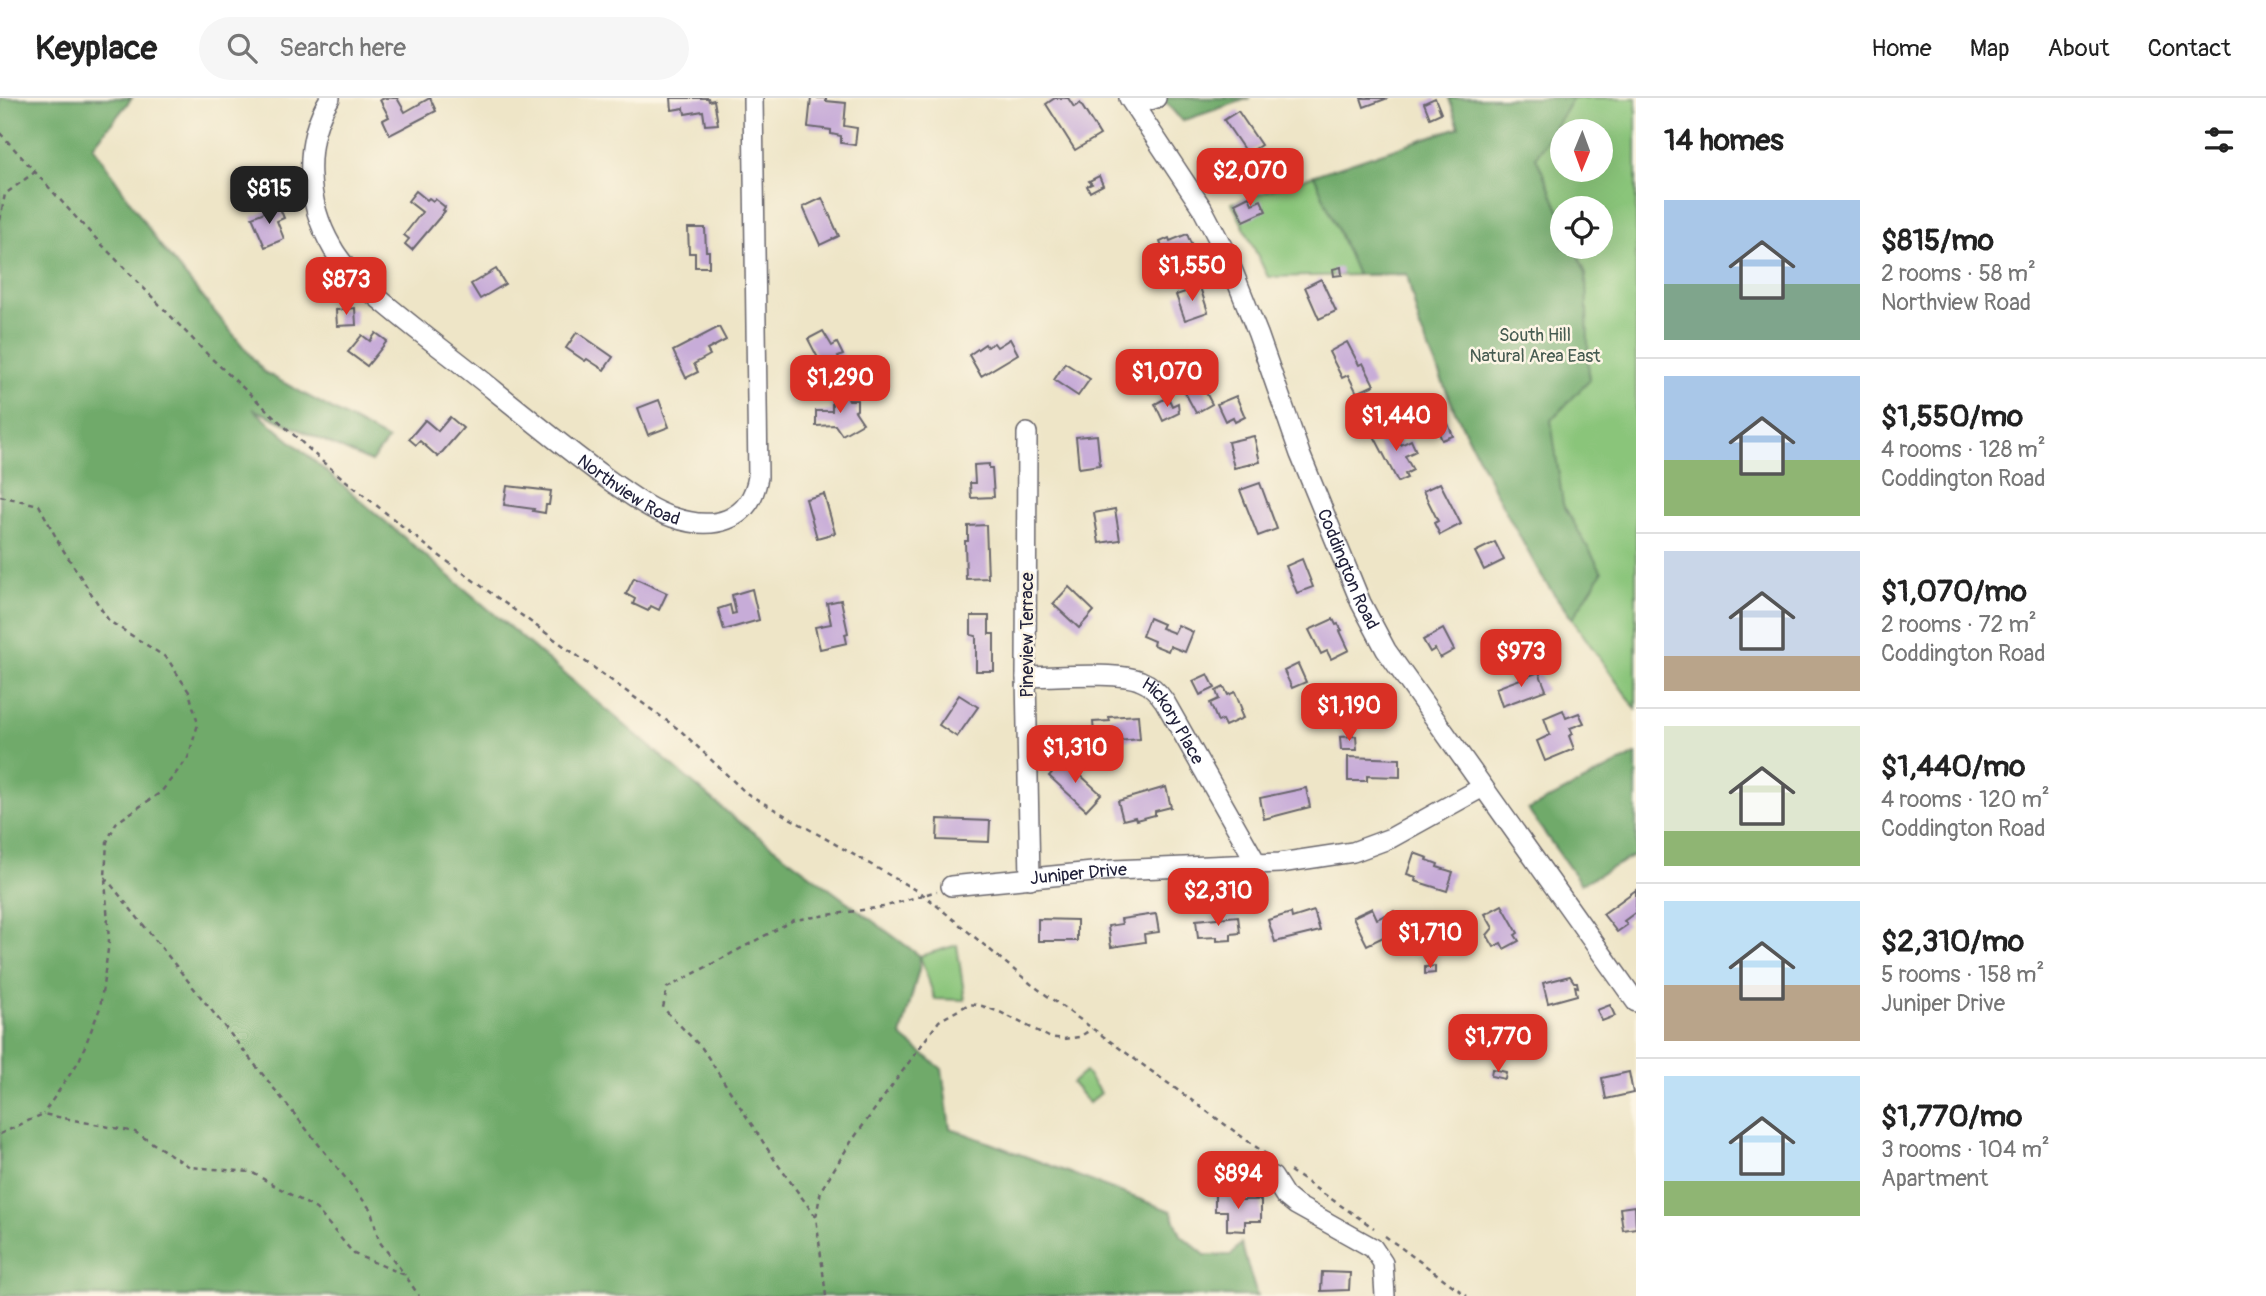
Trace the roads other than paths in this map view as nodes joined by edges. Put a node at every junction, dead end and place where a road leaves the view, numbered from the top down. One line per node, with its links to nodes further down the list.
1 (330, 98): 2 (street, Northview Road)
2 (752, 98)
3 (1156, 98): 4 (street)
4 (1132, 102): 7 (street, Coddington Road)
5 (1027, 433): 6 (street, Pineview Terrace)
6 (1026, 677): 8 (street, Hickory Place); 9 (street, Pineview Terrace)
7 (1483, 787): 8 (street, Juniper Drive); 11 (street, Coddington Road)
8 (1258, 864): 9 (street, Juniper Drive)
9 (1030, 878): 10 (street, Juniper Drive)
10 (951, 886)
11 (1630, 979): 12 (street, Coddington Road)
12 (1636, 1002)
13 (1241, 1164): 14 (street)
14 (1385, 1296)

